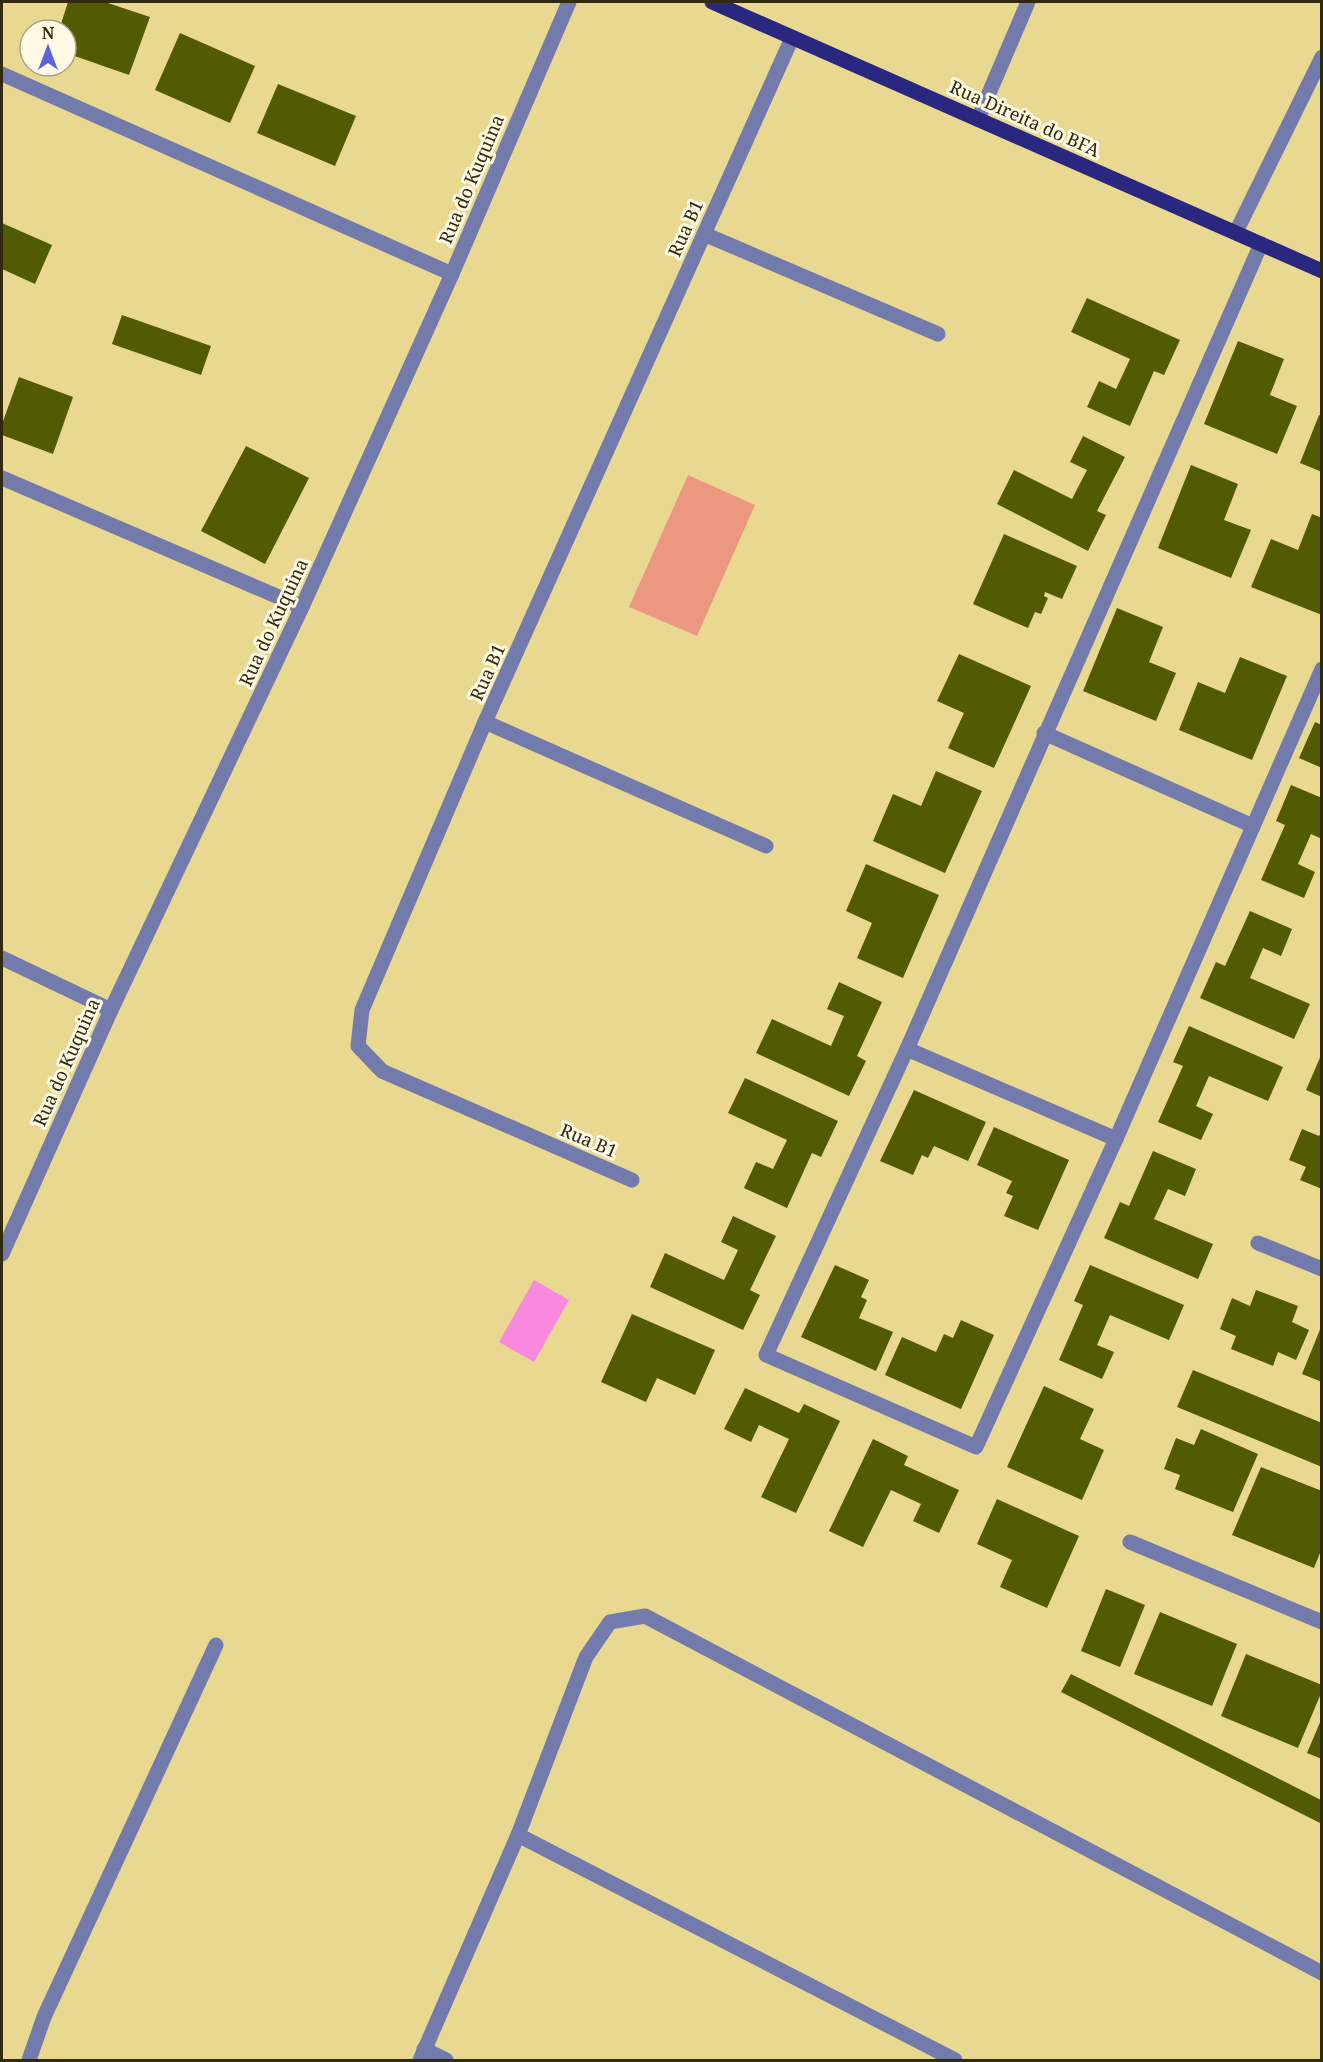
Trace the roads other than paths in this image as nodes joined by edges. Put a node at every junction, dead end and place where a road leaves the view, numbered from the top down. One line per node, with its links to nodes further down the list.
1 (569, 2): 12 (street, Rua do Kuquina)
2 (712, 2): 4 (main road, Rua Direita do BFA)
3 (1028, 2): 7 (street)
4 (792, 38): 7 (main road, Rua Direita do BFA); 9 (street, Rua B1)
5 (1322, 57): 8 (street)
6 (2, 74): 12 (street)
7 (978, 119): 8 (main road, Rua Direita do BFA)
8 (1236, 232): 10 (main road, Rua Direita do BFA)
9 (704, 234): 13 (street); 17 (street, Rua B1)
10 (1261, 244): 11 (main road, Rua Direita do BFA); 18 (street)
11 (1322, 271)
12 (452, 274): 15 (street, Rua do Kuquina)
13 (938, 334)
14 (2, 478): 15 (street)
15 (302, 607): 22 (street, Rua do Kuquina)
16 (1322, 669): 19 (street)
17 (485, 722): 20 (street); 25 (street, Rua B1)
18 (1044, 734): 19 (street); 23 (street)
19 (1253, 826): 24 (street)
20 (766, 846)
21 (2, 958): 22 (street)
22 (111, 1010): 27 (street, Rua do Kuquina)
23 (907, 1049): 24 (street); 24 (street)
24 (1116, 1139)
25 (632, 1180)
26 (1258, 1243): 28 (street)
27 (2, 1254)
28 (1322, 1269)
29 (1130, 1542): 30 (street)
30 (1322, 1622)
31 (216, 1645): 35 (street)
32 (518, 1835): 33 (street); 34 (street); 37 (street)
33 (1322, 1973)
34 (422, 2055): 36 (street)
35 (29, 2061)
36 (446, 2061)
37 (955, 2061)

